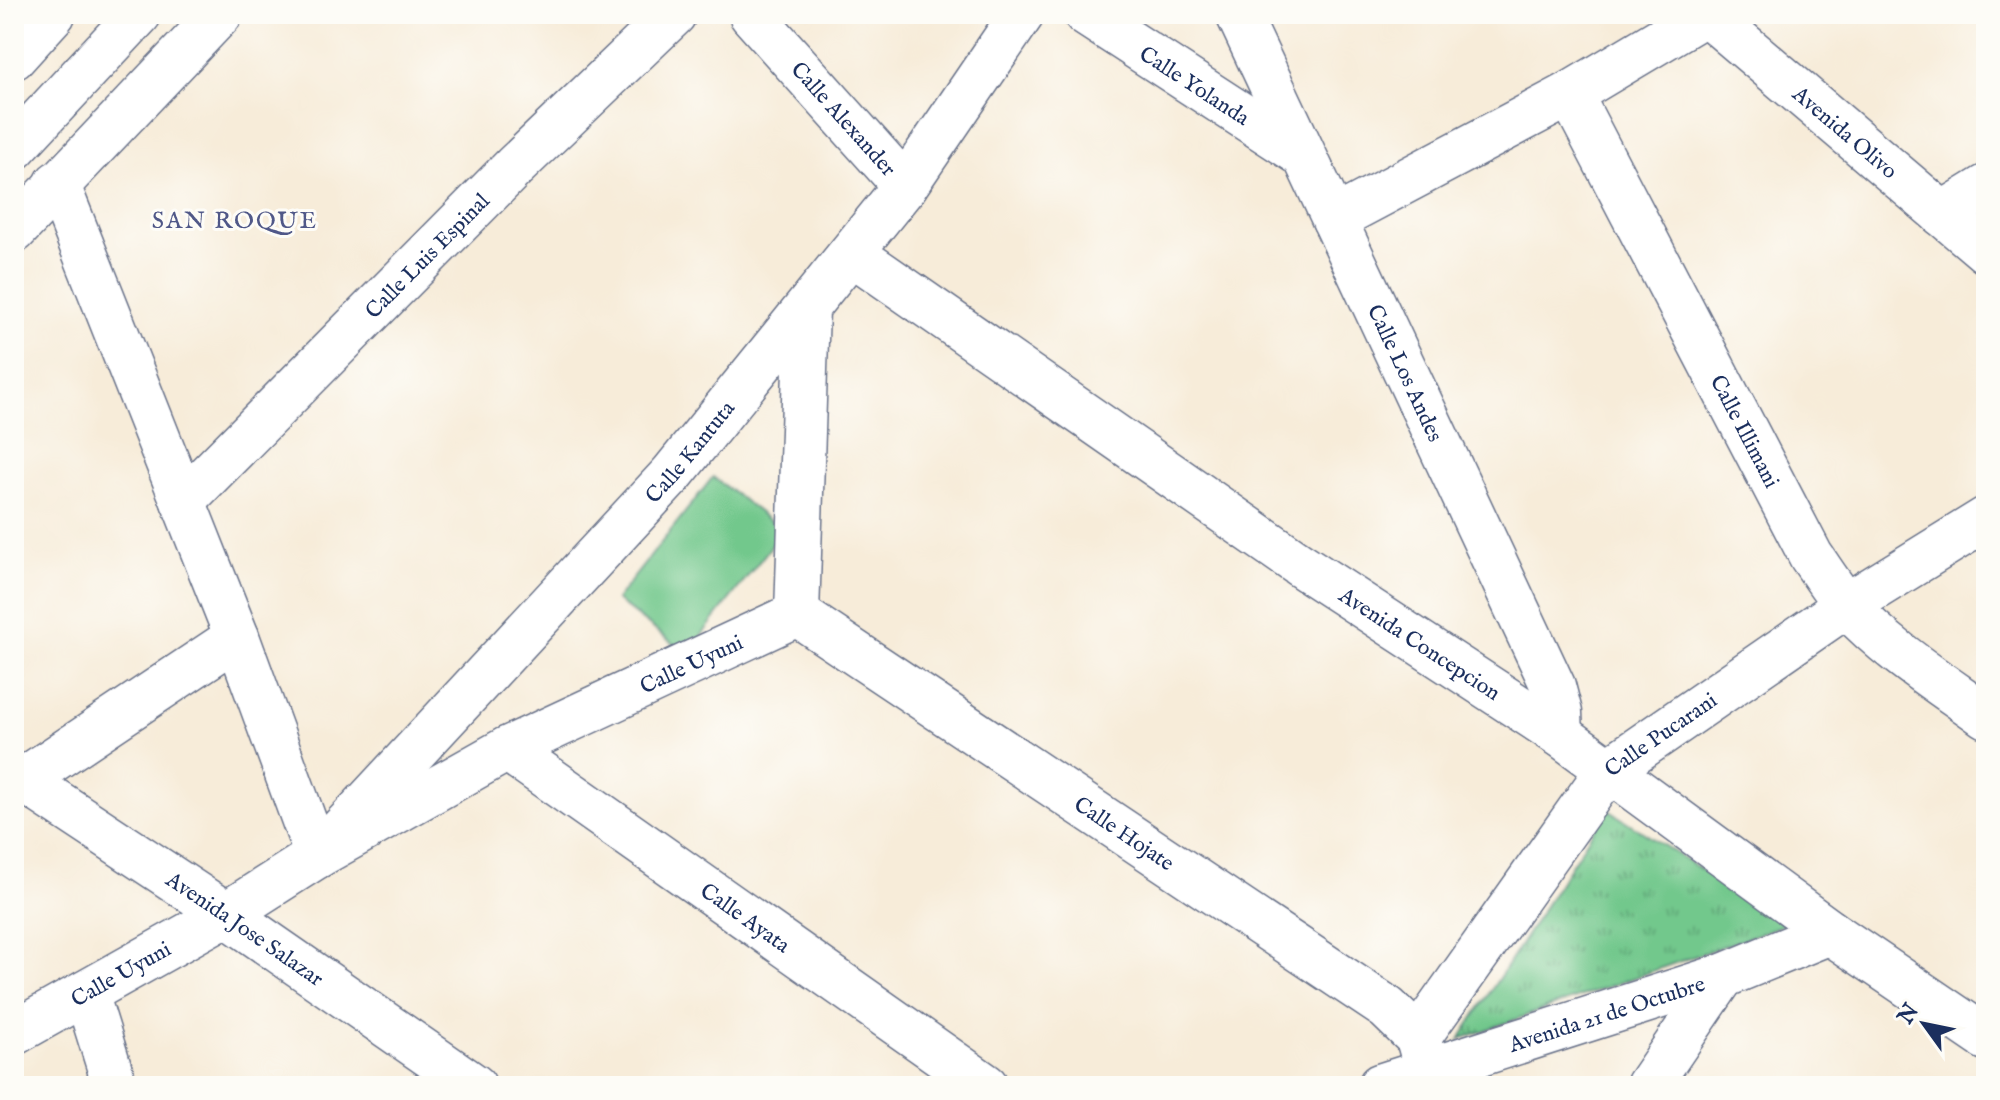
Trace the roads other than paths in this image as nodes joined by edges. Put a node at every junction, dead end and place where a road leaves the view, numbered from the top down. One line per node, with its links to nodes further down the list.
1 (53, 14): 10 (main road)
2 (139, 14): 12 (main road)
3 (220, 14): 14 (main road)
4 (674, 14): 23 (main road, Calle Luis Espinal)
5 (751, 14): 15 (main road, Calle Alexander)
6 (1022, 14): 15 (main road, Calle Kantuta)
7 (1086, 14): 13 (main road, Calle Yolanda)
8 (1238, 14): 13 (main road, Calle Los Andes)
9 (1705, 14): 11 (main road); 17 (main road, Avenida Olivo)
10 (14, 57)
11 (1570, 94): 18 (main road); 25 (main road, Calle Illimani)
12 (14, 148)
13 (1303, 155): 18 (main road, Calle Los Andes)
14 (57, 183): 19 (main road); 23 (main road)
15 (905, 186): 21 (main road, Calle Kantuta)
16 (1986, 187): 17 (main road)
17 (1942, 214): 20 (main road, Avenida Olivo)
18 (1334, 219): 29 (main road, Calle Los Andes)
19 (14, 231)
20 (1986, 251)
21 (853, 254): 22 (main road, Calle Kantuta); 29 (main road, Avenida Concepcion)
22 (807, 309): 26 (main road); 33 (main road, Calle Kantuta)
23 (183, 501): 27 (main road)
24 (1986, 519): 25 (main road, Calle Pucarani)
25 (1847, 605): 28 (main road, Calle Illimani); 31 (main road, Calle Pucarani)
26 (797, 614): 30 (main road, Calle Uyuni); 40 (main road, Calle Hojate)
27 (237, 637): 32 (main road); 33 (main road)
28 (1986, 716)
29 (1561, 735): 31 (main road, Avenida Concepcion)
30 (507, 749): 33 (main road, Calle Uyuni); 43 (main road, Calle Ayata)
31 (1608, 770): 35 (main road, Avenida Concepcion); 40 (main road, Calle Pucarani)
32 (17, 780): 34 (main road, Avenida Jose Salazar)
33 (317, 856): 34 (main road, Calle Uyuni)
34 (226, 914): 37 (main road, Calle Uyuni); 42 (main road, Avenida Jose Salazar)
35 (1830, 932): 36 (main road, Avenida 21 de Octubre); 39 (main road, Avenida Concepcion)
36 (1723, 976): 40 (main road, Avenida 21 de Octubre); 45 (main road)
37 (86, 993): 38 (main road, Calle Uyuni); 41 (main road)
38 (14, 1033)
39 (1986, 1038)
40 (1422, 1054): 44 (main road, Avenida 21 de Octubre)
41 (115, 1086)
42 (474, 1086)
43 (986, 1086)
44 (1380, 1086)
45 (1648, 1086)

